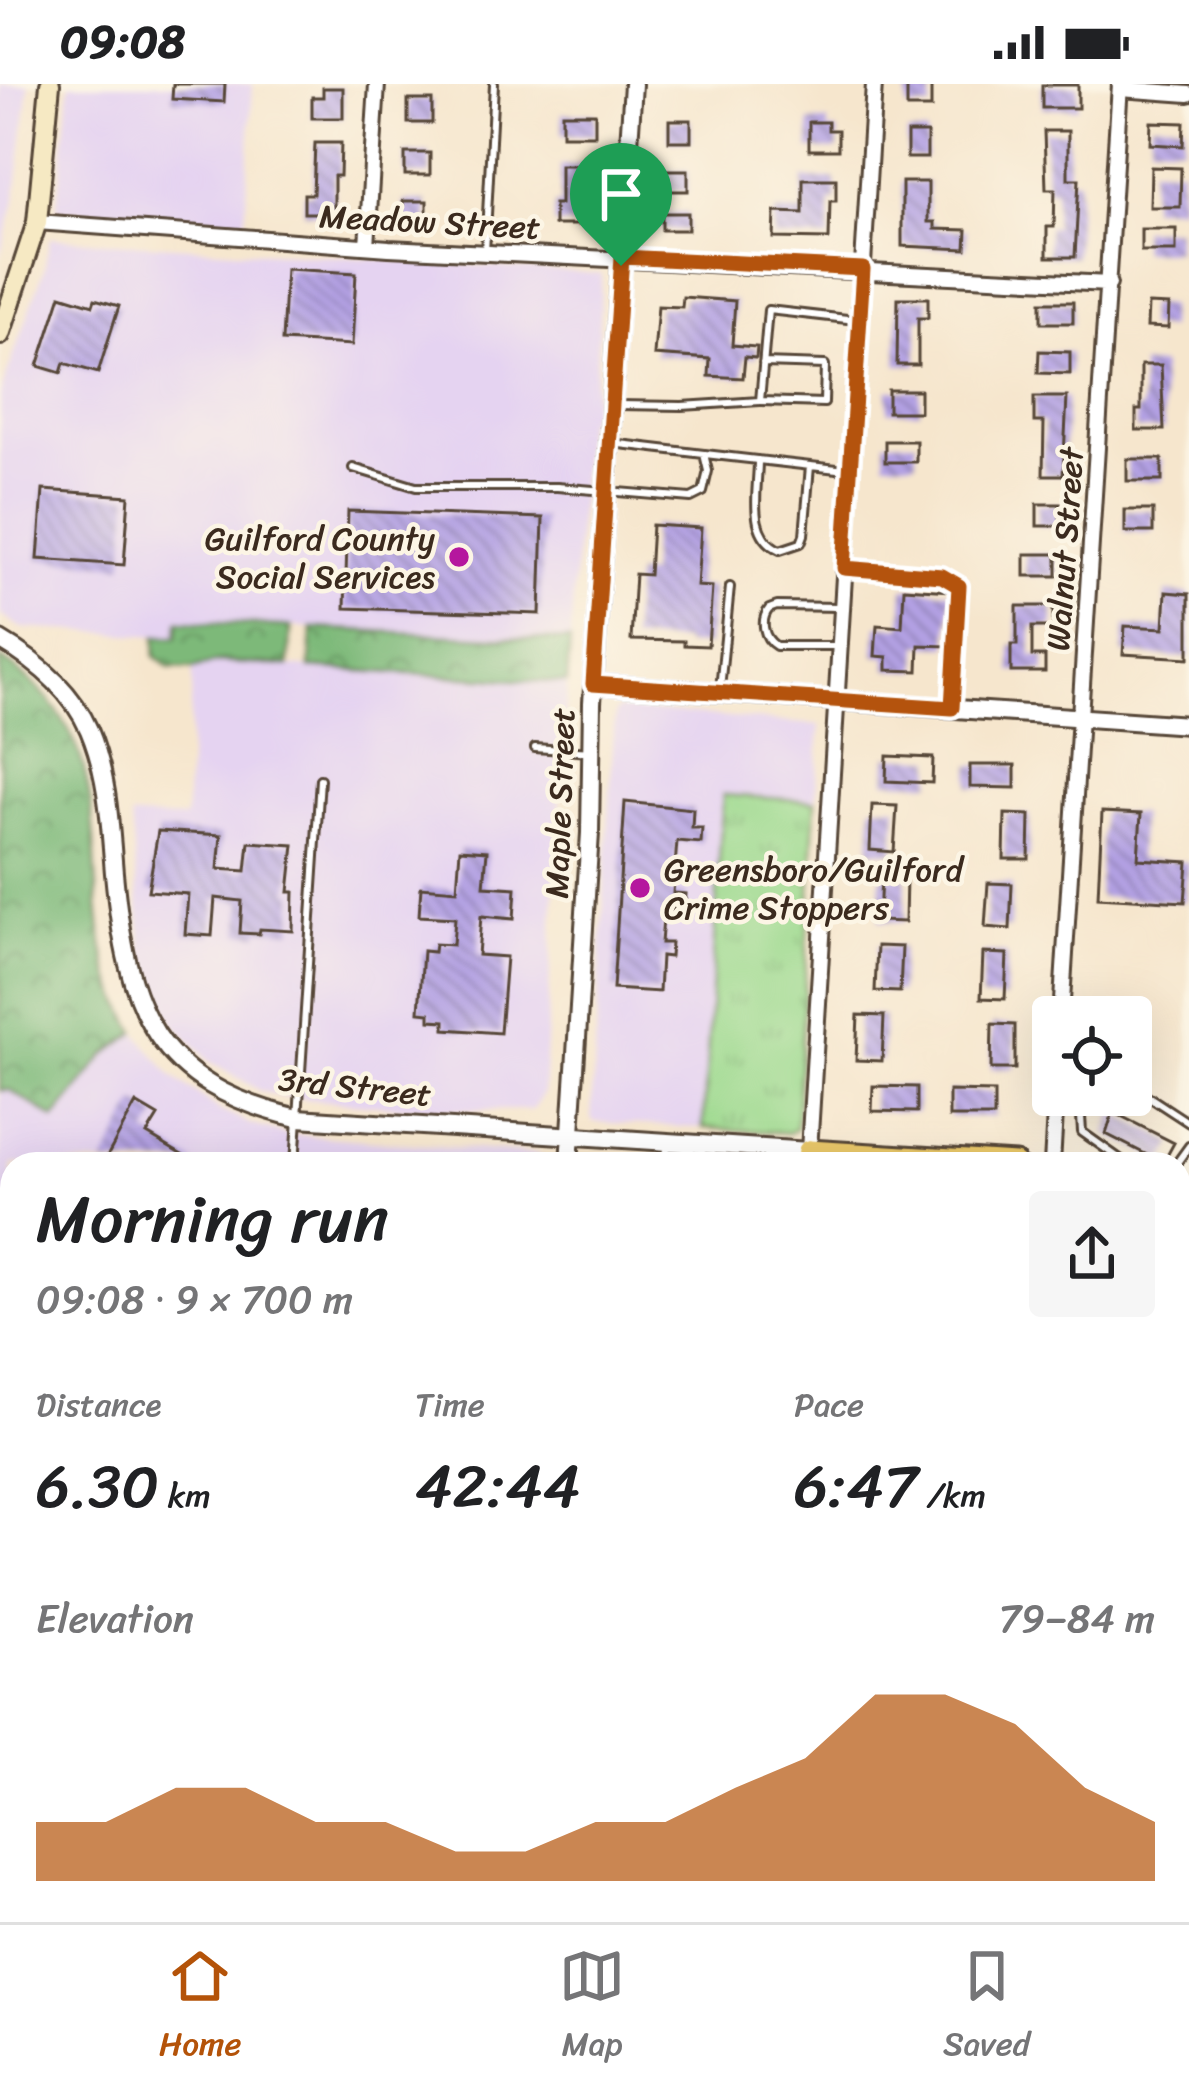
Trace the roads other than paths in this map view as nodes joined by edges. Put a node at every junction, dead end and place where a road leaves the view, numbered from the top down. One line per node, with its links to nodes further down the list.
1 (50, 84): 8 (main road)
2 (377, 84): 9 (street)
3 (494, 84): 10 (lane)
4 (633, 84): 11 (street, Maple Street)
5 (874, 84): 12 (street)
6 (1120, 87): 7 (street); 13 (street, Walnut Street)
7 (1189, 94)
8 (37, 222): 9 (street, Meadow Street); 15 (main road)
9 (367, 246): 10 (street, Meadow Street)
10 (485, 252): 11 (street, Meadow Street)
11 (622, 257): 12 (street, Meadow Street); 18 (street, Maple Street)
12 (863, 269): 13 (street, Meadow Street); 14 (street)
13 (1108, 284): 35 (street, Walnut Street)
14 (860, 320): 16 (lane); 24 (street)
15 (0, 335)
16 (763, 363): 17 (lane); 17 (lane)
17 (760, 400): 18 (lane)
18 (612, 404): 19 (street, Maple Street)
19 (609, 443): 20 (lane); 25 (street, Maple Street)
20 (704, 454): 21 (lane); 25 (lane)
21 (758, 460): 22 (lane); 22 (lane)
22 (810, 466): 24 (lane)
23 (353, 468): 25 (lane)
24 (850, 470): 26 (street)
25 (606, 491): 31 (street, Maple Street)
26 (844, 568): 28 (street); 34 (lane)
27 (730, 587): 32 (lane)
28 (841, 607): 30 (street); 30 (lane)
29 (0, 640): 44 (street, 3rd Street)
30 (838, 646): 33 (street)
31 (593, 684): 32 (street); 38 (street, Maple Street)
32 (720, 693): 33 (street)
33 (836, 701): 34 (street); 52 (street)
34 (952, 708): 35 (street)
35 (1081, 717): 36 (street); 40 (street, Walnut Street)
36 (1189, 724)
37 (535, 748): 38 (lane)
38 (591, 752): 46 (street, Maple Street)
39 (320, 779): 44 (lane)
40 (1062, 996)
41 (1152, 1099): 45 (lane)
42 (1055, 1116): 53 (street)
43 (1081, 1116): 54 (lane)
44 (298, 1118): 46 (street, 3rd Street); 48 (lane)
45 (1189, 1123)
46 (571, 1137): 47 (street, 3rd Street); 49 (street, Maple Street)
47 (668, 1142): 50 (lane); 51 (street, 3rd Street)
48 (296, 1152)
49 (570, 1152)
50 (667, 1152)
51 (730, 1152)
52 (808, 1152)
53 (1053, 1152)
54 (1108, 1152)

